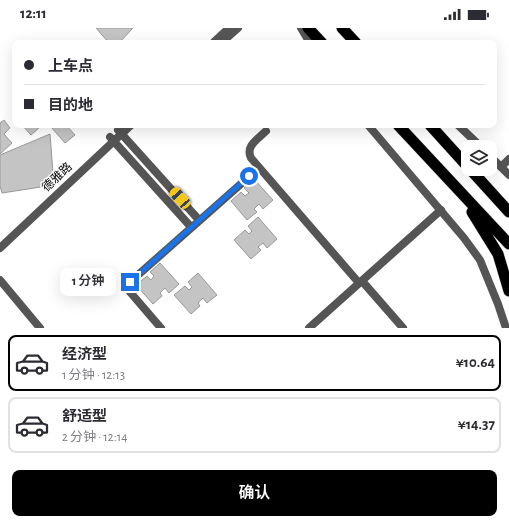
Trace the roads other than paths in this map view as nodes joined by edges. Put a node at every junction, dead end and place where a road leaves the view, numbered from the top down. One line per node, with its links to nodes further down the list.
1 (229, 28): 6 (street)
2 (238, 28): 7 (street)
3 (302, 28): 8 (street)
4 (308, 28): 9 (highway)
5 (342, 28): 10 (highway)
6 (216, 40)
7 (224, 40)
8 (308, 40)
9 (319, 40)
10 (353, 40)
11 (371, 128): 29 (street)
12 (401, 128): 27 (highway)
13 (433, 128): 19 (highway)
14 (461, 128): 18 (street)
15 (121, 129): 17 (street, 德雅路); 31 (street)
16 (266, 131): 23 (street)
17 (112, 139): 32 (street); 33 (street, 德雅路); 35 (street, 德雅路)
18 (474, 140)
19 (461, 159)
20 (509, 159): 22 (street)
21 (497, 163): 22 (street)
22 (501, 167): 24 (street)
23 (259, 168): 31 (street); 37 (street)
24 (509, 175)
25 (476, 176): 30 (highway)
26 (477, 176): 28 (highway)
27 (448, 179): 34 (highway); 38 (highway)
28 (509, 209)
29 (441, 210): 37 (street); 43 (street)
30 (509, 212)
31 (199, 220): 32 (street)
32 (190, 228): 40 (street)
33 (0, 240)
34 (509, 244)
35 (0, 248)
36 (0, 280): 39 (street)
37 (360, 282): 41 (street); 42 (street)
38 (509, 291)
39 (40, 328)
40 (161, 328)
41 (309, 328)
42 (403, 328)
43 (506, 328)

